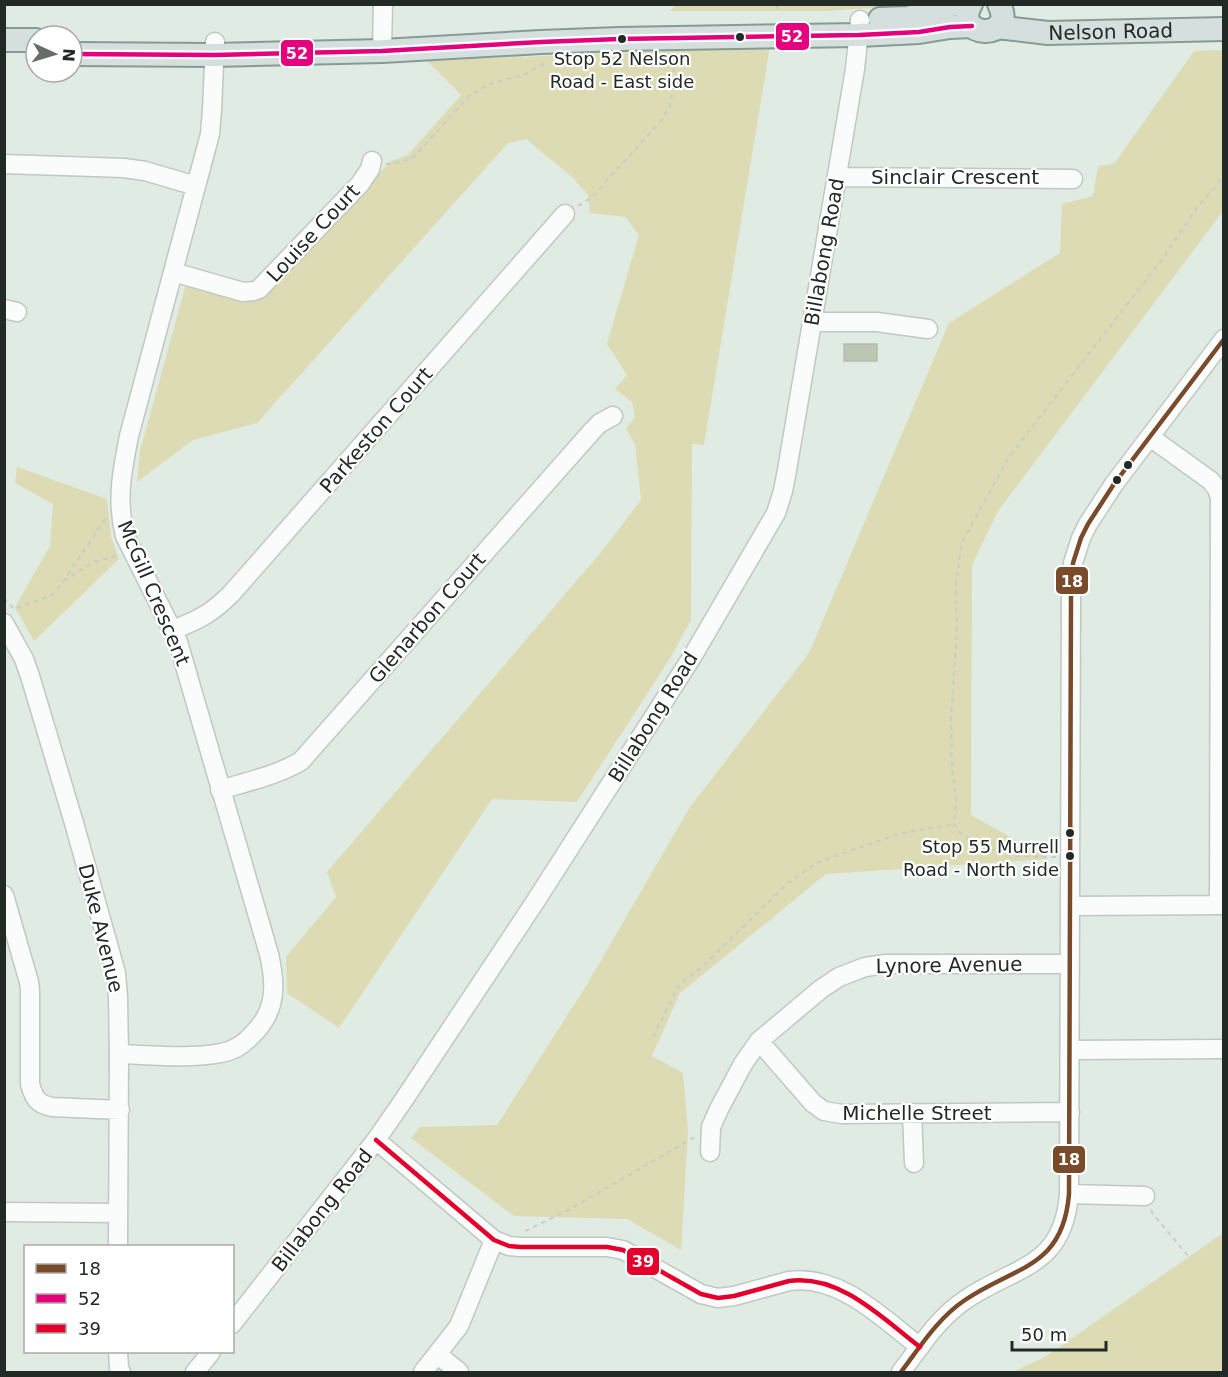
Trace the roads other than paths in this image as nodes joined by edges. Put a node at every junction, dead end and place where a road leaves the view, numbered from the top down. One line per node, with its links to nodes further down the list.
1 (383, 4): 11 (street)
2 (955, 4): 6 (main road)
3 (972, 15): 4 (main road); 6 (main road)
4 (1000, 15): 5 (main road, Nelson Road); 7 (main road, Nelson Road)
5 (1224, 15)
6 (860, 27): 11 (main road); 18 (street, Billabong Road)
7 (1224, 29)
8 (4, 40): 9 (main road)
9 (24, 40)
10 (84, 42): 12 (main road)
11 (382, 45): 12 (main road)
12 (214, 48): 13 (main road); 20 (street, McGill Crescent)
13 (84, 53)
14 (4, 54): 15 (main road)
15 (24, 54)
16 (378, 162): 22 (street, Louise Court)
17 (4, 164): 20 (street)
18 (837, 177): 19 (street, Sinclair Crescent); 23 (street, Billabong Road)
19 (1073, 178)
20 (196, 186): 22 (street, McGill Crescent)
21 (565, 214): 29 (street, Parkeston Court)
22 (173, 272): 29 (street, McGill Crescent)
23 (812, 322): 24 (street); 43 (street, Billabong Road)
24 (928, 328)
25 (1224, 339): 27 (street)
26 (613, 416): 31 (street, Glenarbon Court)
27 (1150, 437): 30 (street); 34 (street)
28 (4, 623): 39 (street, Duke Avenue)
29 (173, 630): 31 (street, McGill Crescent)
30 (1222, 760): 33 (street)
31 (220, 790): 39 (street, McGill Crescent)
32 (4, 895): 40 (street)
33 (1221, 905): 34 (street)
34 (1071, 906): 35 (street)
35 (1070, 964): 36 (street, Lynore Avenue); 38 (street)
36 (759, 1041): 42 (street, Michelle Street); 44 (street, Lynore Avenue)
37 (1224, 1049): 38 (street)
38 (1070, 1050): 41 (street)
39 (119, 1054): 40 (street, Duke Avenue)
40 (120, 1110): 49 (street, Duke Avenue)
41 (1070, 1112): 42 (street, Michelle Street); 46 (street)
42 (912, 1113): 45 (street)
43 (375, 1140): 50 (street); 52 (street, Billabong Road)
44 (710, 1152)
45 (914, 1163)
46 (1069, 1194): 47 (street); 53 (street)
47 (1145, 1196)
48 (4, 1212): 49 (street)
49 (118, 1213): 51 (street, Duke Avenue)
50 (497, 1241): 53 (street); 56 (street)
51 (118, 1245)
52 (234, 1321)
53 (920, 1347): 61 (street)
54 (118, 1353): 57 (street)
55 (210, 1353): 58 (street)
56 (437, 1354): 59 (street); 60 (street)
57 (121, 1372)
58 (195, 1372)
59 (423, 1372)
60 (459, 1372)
61 (901, 1372)

